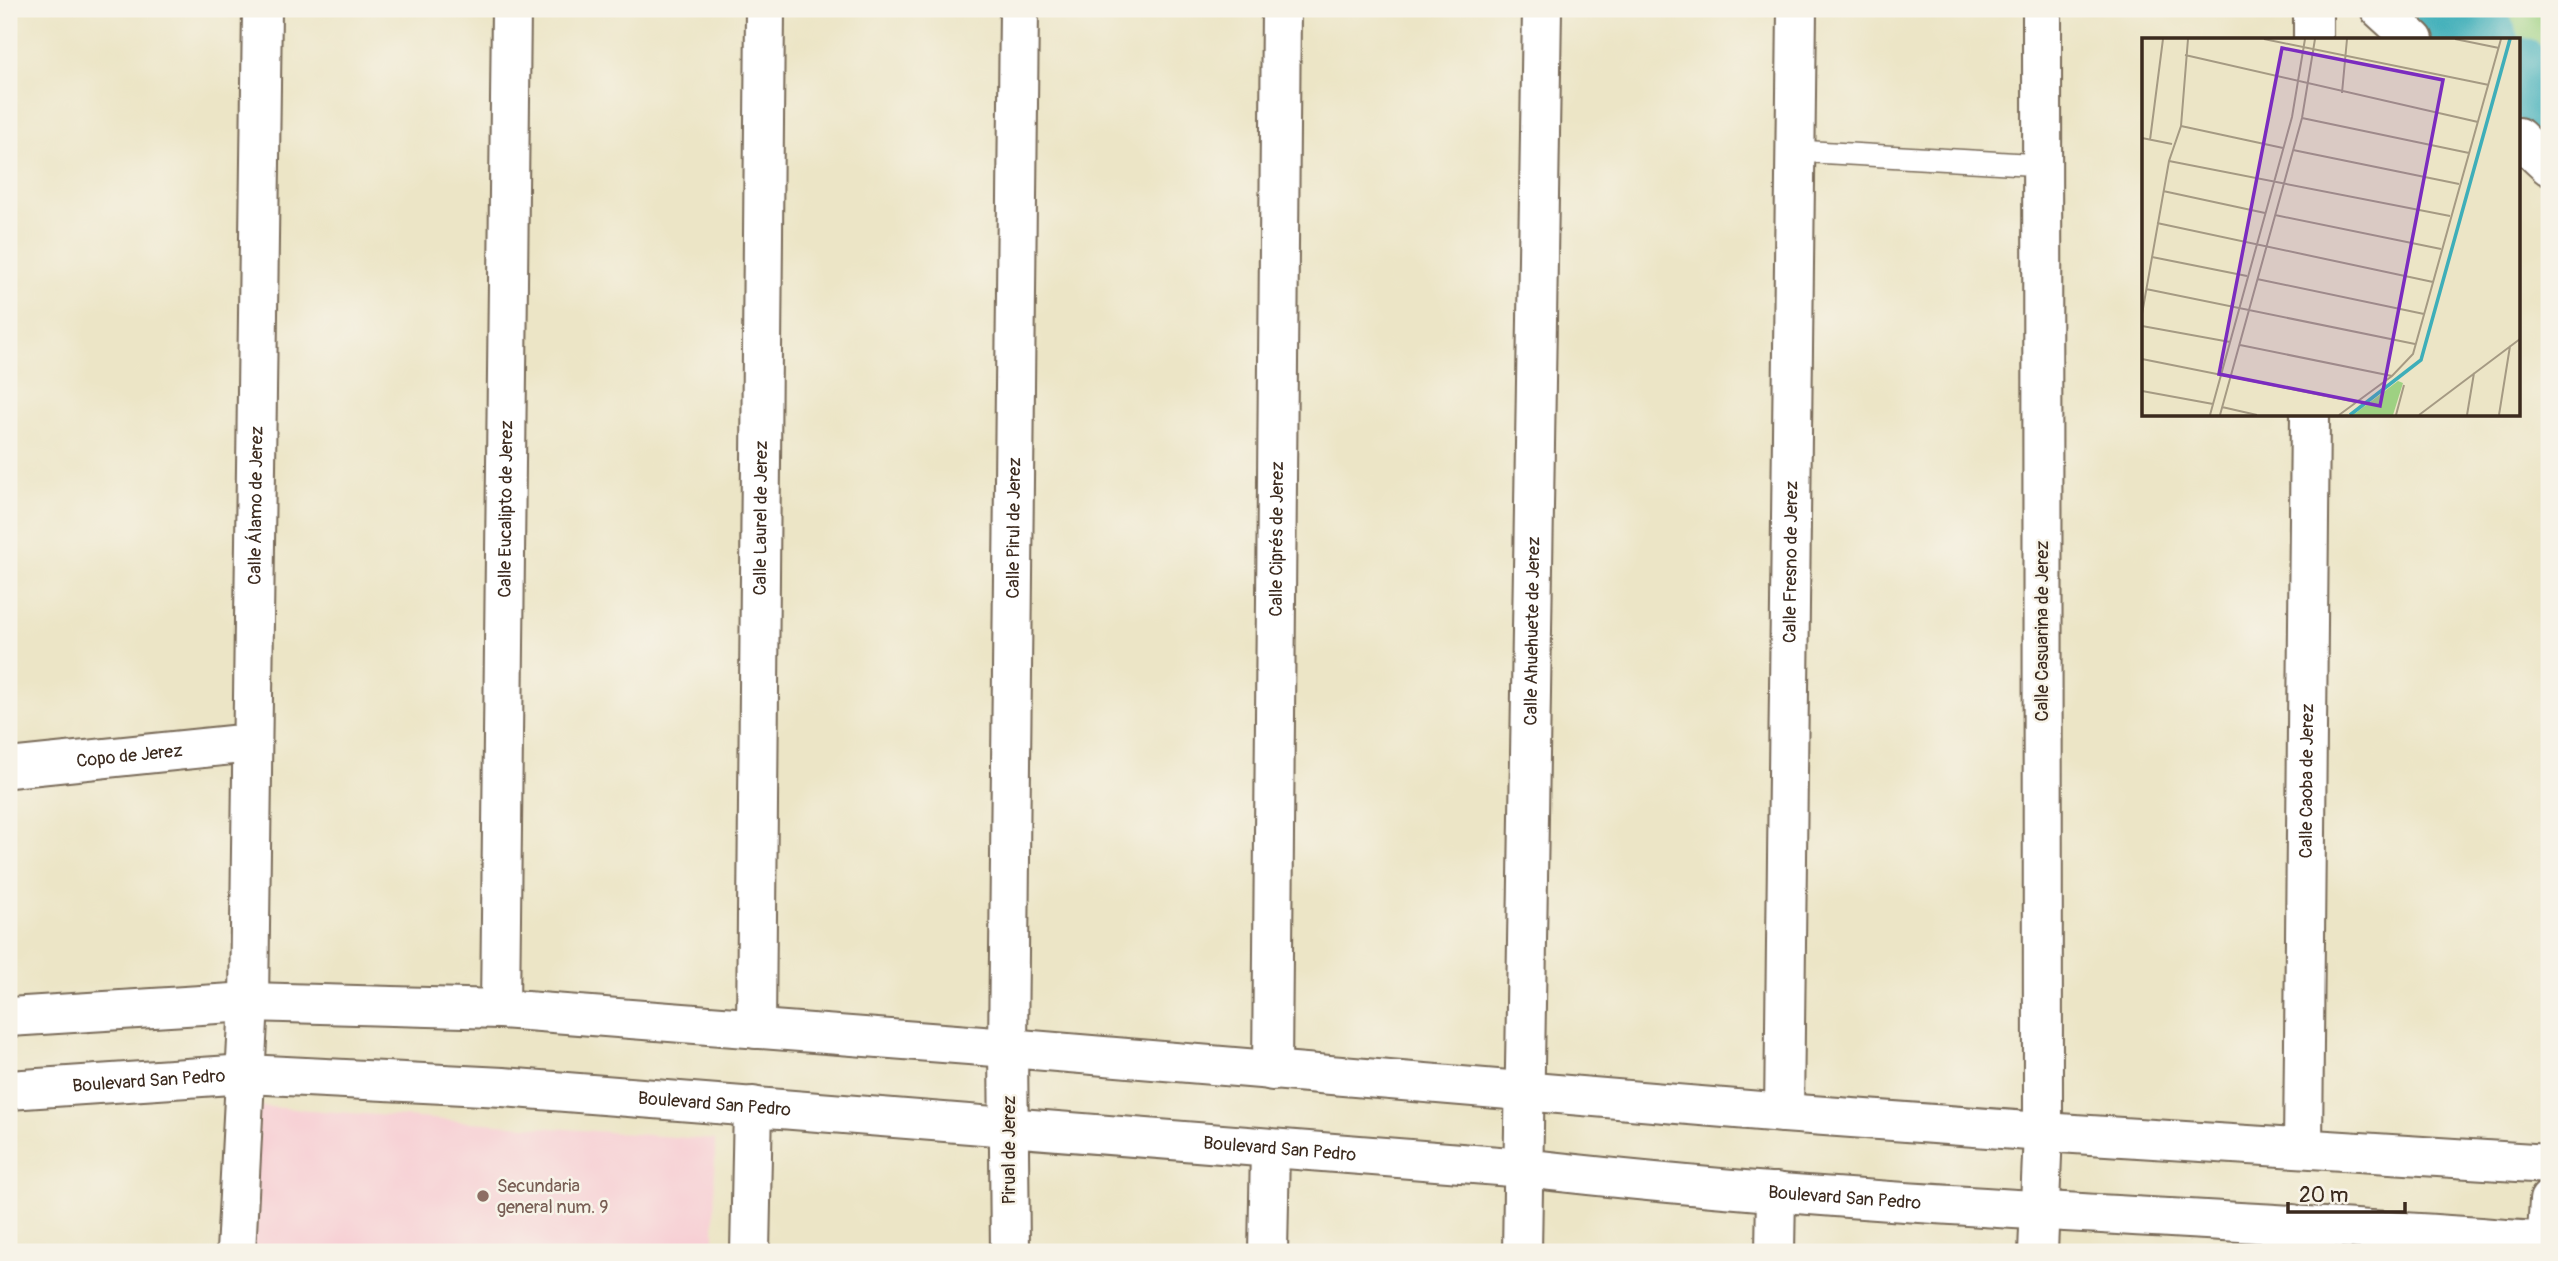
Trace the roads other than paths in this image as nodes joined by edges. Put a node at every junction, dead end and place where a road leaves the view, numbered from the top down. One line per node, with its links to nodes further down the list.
1 (262, 9): 18 (street, Calle Álamo de Jerez)
2 (510, 9): 21 (street, Calle Eucalipto de Jerez)
3 (765, 9): 23 (street, Calle Laurel de Jerez)
4 (1019, 9): 24 (street, Calle Pirul de Jerez)
5 (1280, 9): 25 (street, Calle Ciprés de Jerez)
6 (1542, 9): 28 (street, Calle Ahuehuete de Jerez)
7 (1797, 9): 14 (street, Calle Fresno de Jerez)
8 (2042, 9): 15 (street, Calle Casuarina de Jerez)
9 (2313, 9): 11 (street)
10 (2380, 9): 12 (street)
11 (2313, 38)
12 (2412, 38)
13 (2520, 139): 16 (street)
14 (1797, 150): 15 (lane); 30 (street, Calle Fresno de Jerez)
15 (2042, 165): 32 (street, Calle Casuarina de Jerez)
16 (2549, 166)
17 (2310, 416): 33 (street, Calle Caoba de Jerez)
18 (251, 743): 19 (street, Copo de Jerez); 20 (street, Calle Álamo de Jerez)
19 (9, 768)
20 (249, 1002): 21 (street); 22 (street); 26 (street, Calle Álamo de Jerez)
21 (500, 1009): 23 (street)
22 (9, 1017)
23 (756, 1029): 24 (street)
24 (1008, 1048): 25 (street); 31 (street, Pirual de Jerez)
25 (1272, 1071): 28 (street)
26 (246, 1074): 27 (street, Boulevard San Pedro); 29 (street, Boulevard San Pedro); 42 (street, Calle Álamo de Jerez)
27 (9, 1090)
28 (1523, 1092): 30 (street); 36 (street, Calle Ahuehuete de Jerez)
29 (754, 1106): 31 (street, Boulevard San Pedro); 43 (street)
30 (1783, 1113): 32 (street)
31 (1008, 1128): 34 (street, Boulevard San Pedro); 44 (street, Pirual de Jerez)
32 (2043, 1132): 33 (street); 39 (street, Calle Casuarina de Jerez)
33 (2304, 1147): 35 (street)
34 (1270, 1149): 36 (street, Boulevard San Pedro); 45 (street)
35 (2549, 1164)
36 (1524, 1168): 37 (street, Boulevard San Pedro); 46 (street, Calle Ahuehuete de Jerez)
37 (1776, 1192): 39 (street, Boulevard San Pedro); 47 (street)
38 (2549, 1200): 41 (street)
39 (2039, 1211): 40 (street, Boulevard San Pedro); 48 (street, Calle Casuarina de Jerez)
40 (2293, 1238): 41 (street, Boulevard San Pedro)
41 (2547, 1246)
42 (236, 1252)
43 (750, 1252)
44 (1010, 1252)
45 (1268, 1252)
46 (1522, 1252)
47 (1775, 1252)
48 (2038, 1252)

